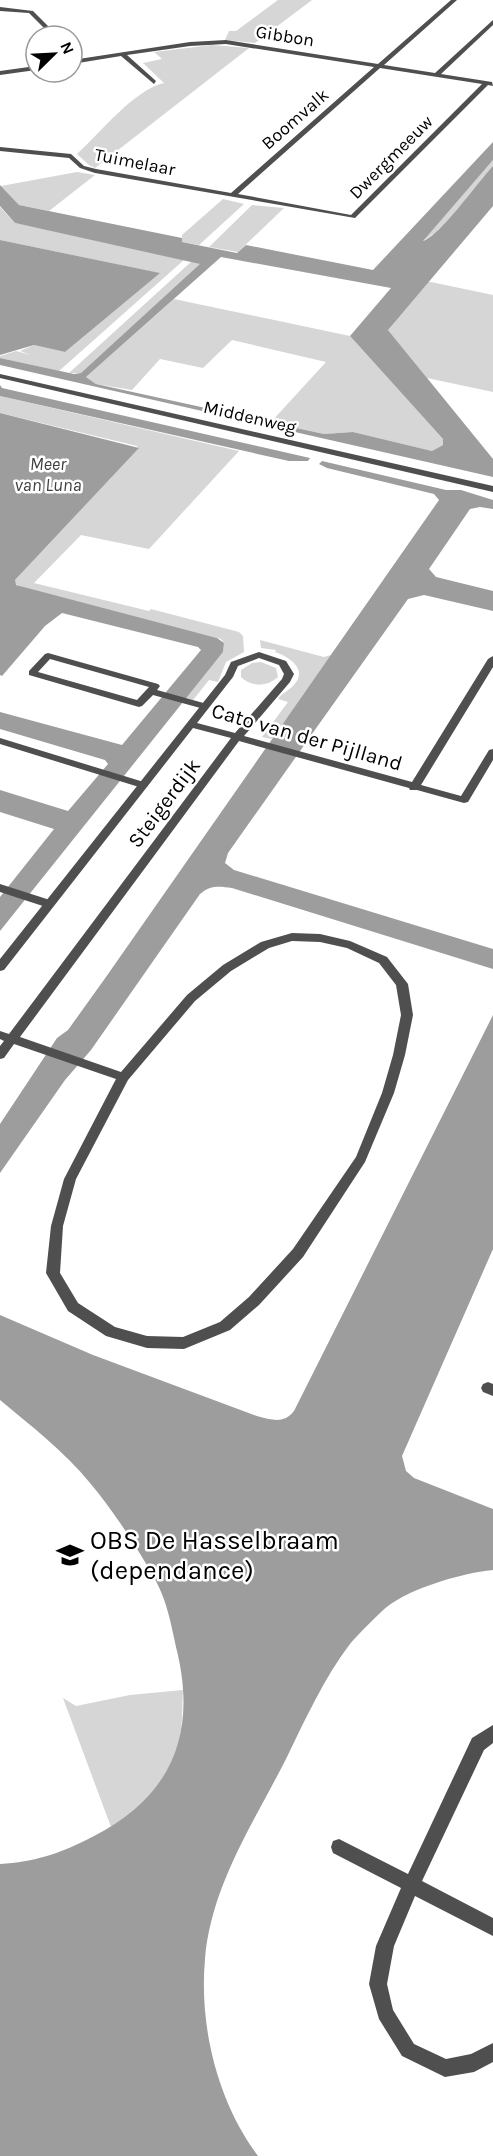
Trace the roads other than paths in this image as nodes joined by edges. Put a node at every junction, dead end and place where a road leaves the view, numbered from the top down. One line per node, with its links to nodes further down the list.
1 (454, 0): 7 (street, Boomvalk)
2 (0, 9): 4 (street)
3 (493, 22): 10 (street)
4 (43, 24)
5 (122, 54): 6 (street, Gibbon); 7 (street, Gibbon); 11 (street)
6 (84, 60)
7 (379, 66): 10 (street, Gibbon); 14 (street, Boomvalk)
8 (24, 70): 9 (street)
9 (0, 74)
10 (437, 75): 12 (street, Gibbon)
11 (154, 82)
12 (490, 84): 14 (street, Dwergmeeuw)
13 (0, 149): 14 (street, Tuimelaar)
14 (232, 196)
15 (0, 376): 16 (street, Middenweg)
16 (493, 489)
17 (493, 659): 25 (street, Cato van der Pijlland)
18 (151, 691): 18 (street); 19 (street)
19 (204, 706): 20 (street, Steigerdijk); 21 (street, Steigerdijk)
20 (190, 724): 21 (street, Cato van der Pijlland); 24 (street, Steigerdijk)
21 (237, 737): 25 (street, Cato van der Pijlland); 30 (street, Steigerdijk)
22 (0, 741): 24 (street, Steigerdijk)
23 (493, 752): 25 (street, Cato van der Pijlland)
24 (143, 785): 27 (street, Steigerdijk)
25 (414, 788)
26 (0, 888): 27 (street)
27 (49, 904): 28 (street, Steigerdijk)
28 (0, 967)
29 (0, 1035): 30 (street)
30 (12, 1039): 31 (street, Steigerdijk); 32 (street)
31 (0, 1055)
32 (123, 1077): 32 (street)
33 (493, 1733): 35 (street)
34 (339, 1847): 35 (street)
35 (411, 1883): 36 (street); 37 (street)
36 (493, 1927)
37 (493, 2052)

